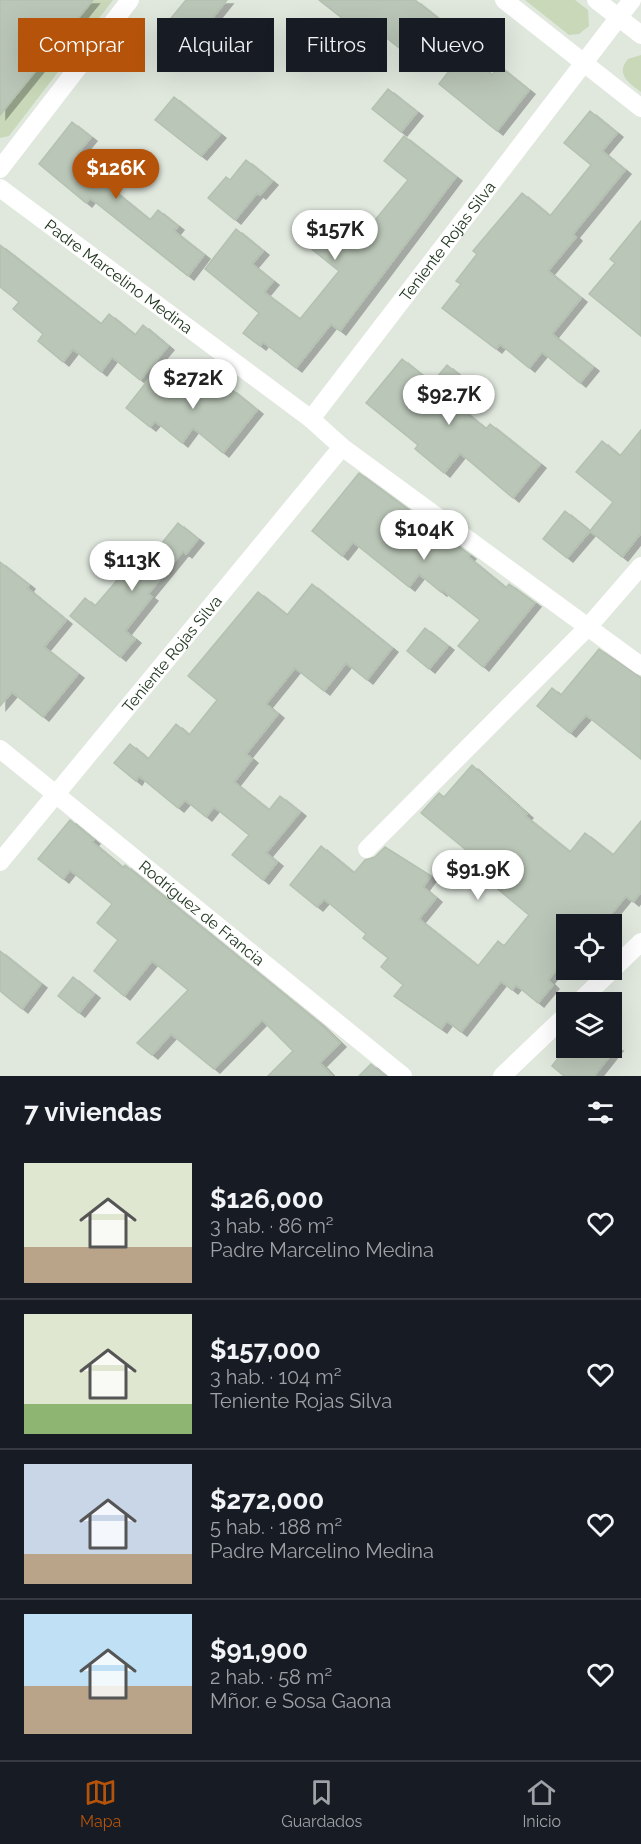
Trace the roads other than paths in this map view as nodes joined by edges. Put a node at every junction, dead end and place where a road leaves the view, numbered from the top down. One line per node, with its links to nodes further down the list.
1 (130, 0): 9 (street)
2 (504, 0): 7 (street)
3 (596, 0): 5 (street)
4 (632, 0): 5 (street, Teniente Rojas Silva)
5 (617, 17): 6 (street); 7 (street, Teniente Rojas Silva)
6 (641, 35)
7 (584, 63): 8 (street); 11 (street, Teniente Rojas Silva)
8 (641, 108)
9 (0, 169)
10 (0, 188): 11 (street, Padre Marcelino Medina)
11 (311, 419): 12 (street, Padre Marcelino Medina)
12 (342, 447): 14 (street, Padre Marcelino Medina); 17 (street, Teniente Rojas Silva)
13 (641, 566): 14 (street)
14 (589, 626): 15 (street, Padre Marcelino Medina); 18 (street)
15 (641, 666)
16 (0, 748): 17 (street, Rodríguez de Francia)
17 (56, 794): 19 (street, Teniente Rojas Silva); 23 (street, Rodríguez de Francia)
18 (367, 849)
19 (0, 862)
20 (641, 942): 21 (street)
21 (589, 992)
22 (556, 1024): 24 (street)
23 (403, 1076)
24 (502, 1076)

